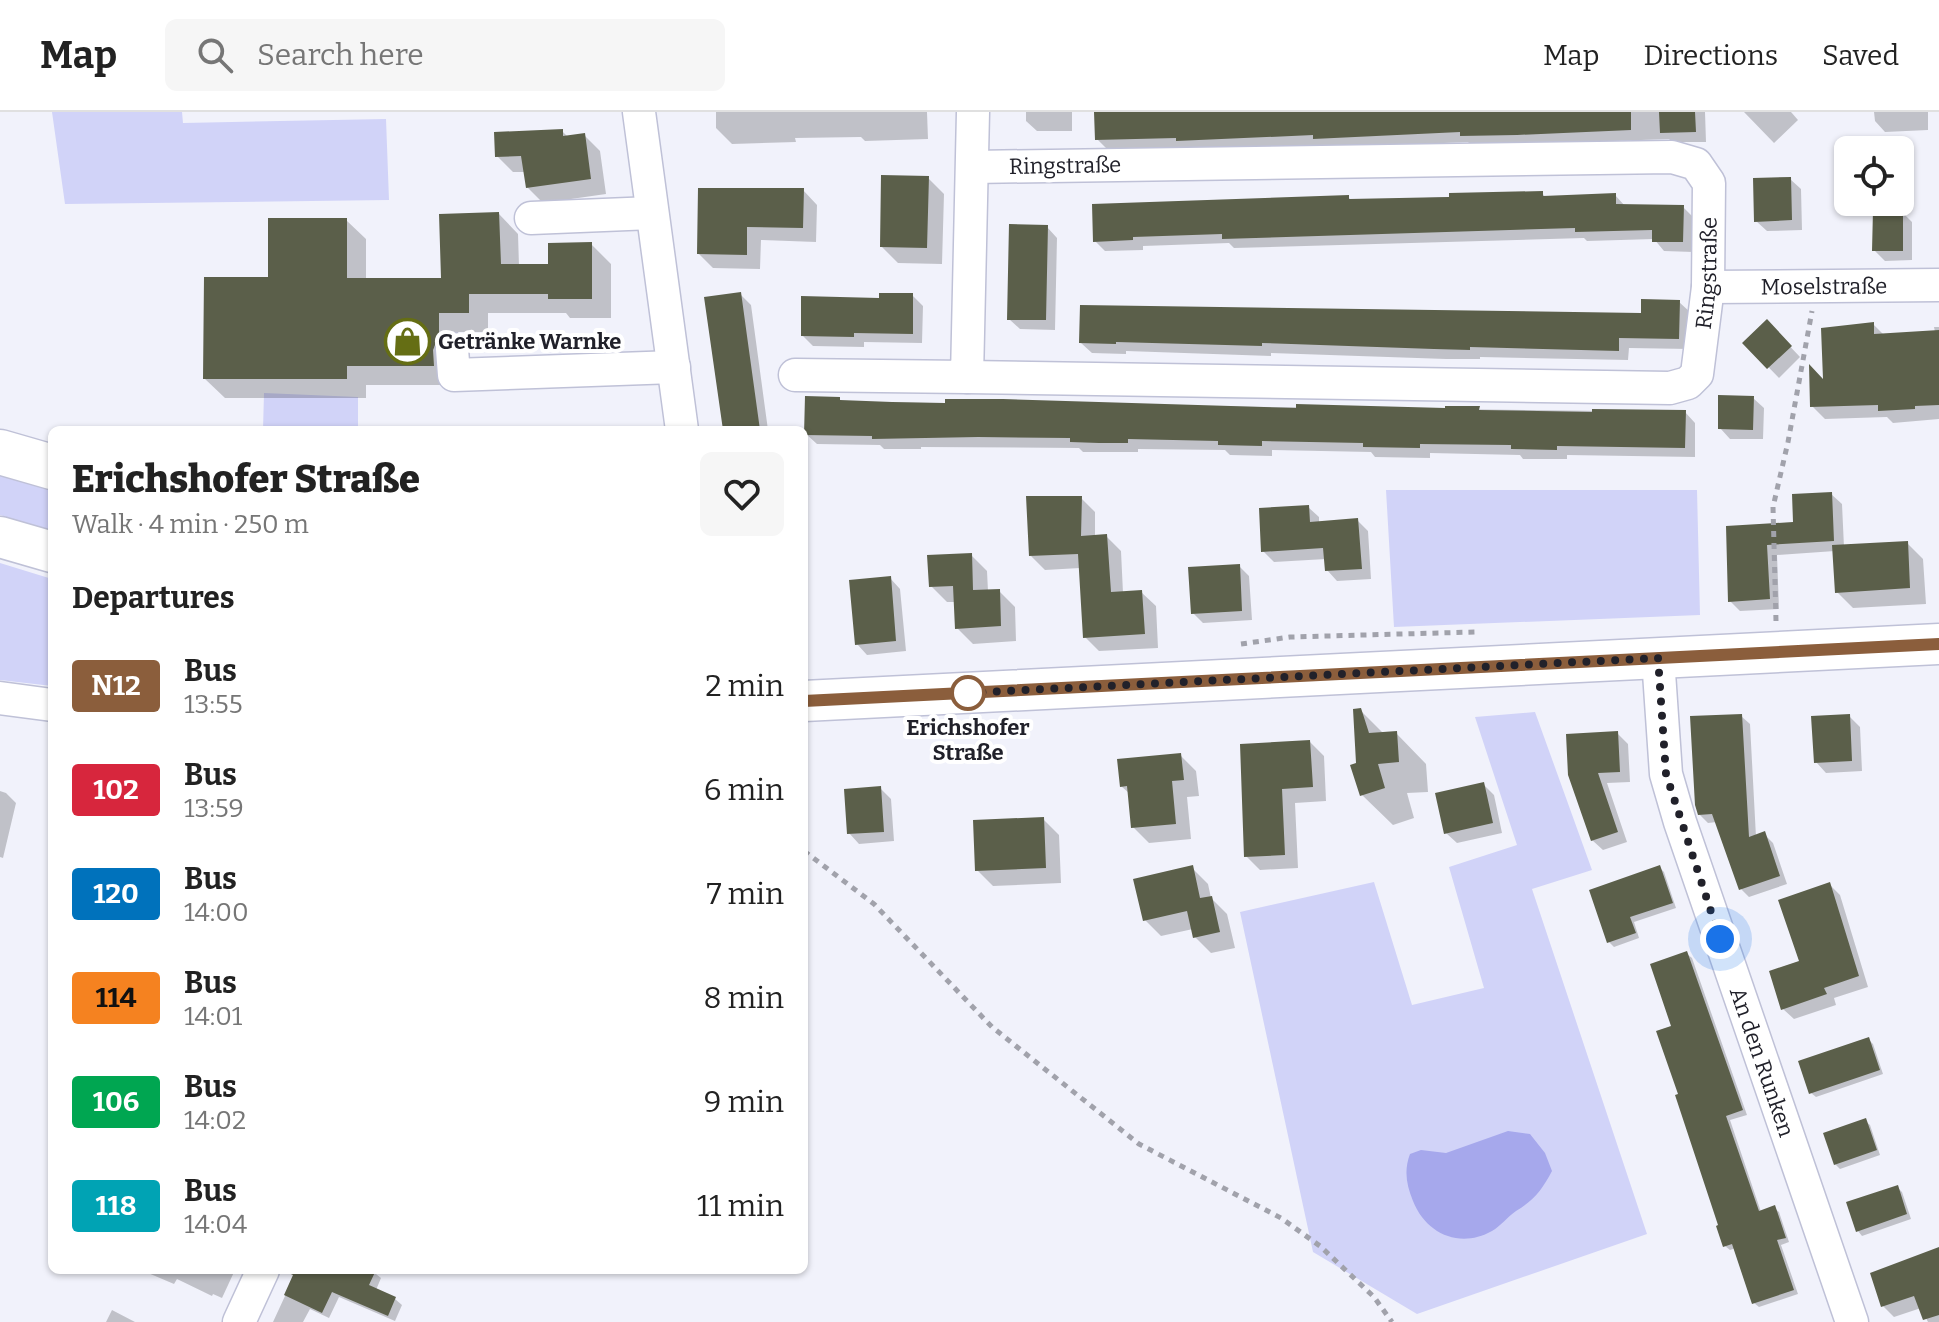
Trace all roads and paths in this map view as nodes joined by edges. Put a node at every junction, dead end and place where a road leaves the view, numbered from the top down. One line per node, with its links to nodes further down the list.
1 (639, 112): 4 (street)
2 (973, 112): 3 (street)
3 (973, 167): 7 (street, Ringstraße); 12 (street)
4 (652, 213): 5 (street); 10 (street)
5 (531, 218)
6 (1939, 285): 8 (street, Moselstraße)
7 (1708, 287): 8 (street, Moselstraße); 12 (street, Ringstraße)
8 (1816, 287): 19 (path)
9 (452, 349): 10 (street)
10 (674, 367): 13 (street)
11 (795, 375): 12 (street, Ringstraße)
12 (967, 377)
13 (681, 426)
14 (0, 452): 15 (highway)
15 (48, 466)
16 (0, 537): 17 (main road)
17 (48, 551)
18 (1939, 644): 19 (main road)
19 (1777, 653): 20 (main road)
20 (1658, 658): 22 (main road); 28 (street, An den Runken)
21 (0, 698): 23 (street)
22 (808, 701)
23 (48, 704)
24 (808, 854): 27 (path)
25 (261, 1274): 26 (street)
26 (239, 1322)
27 (1392, 1322)
28 (1852, 1322)

